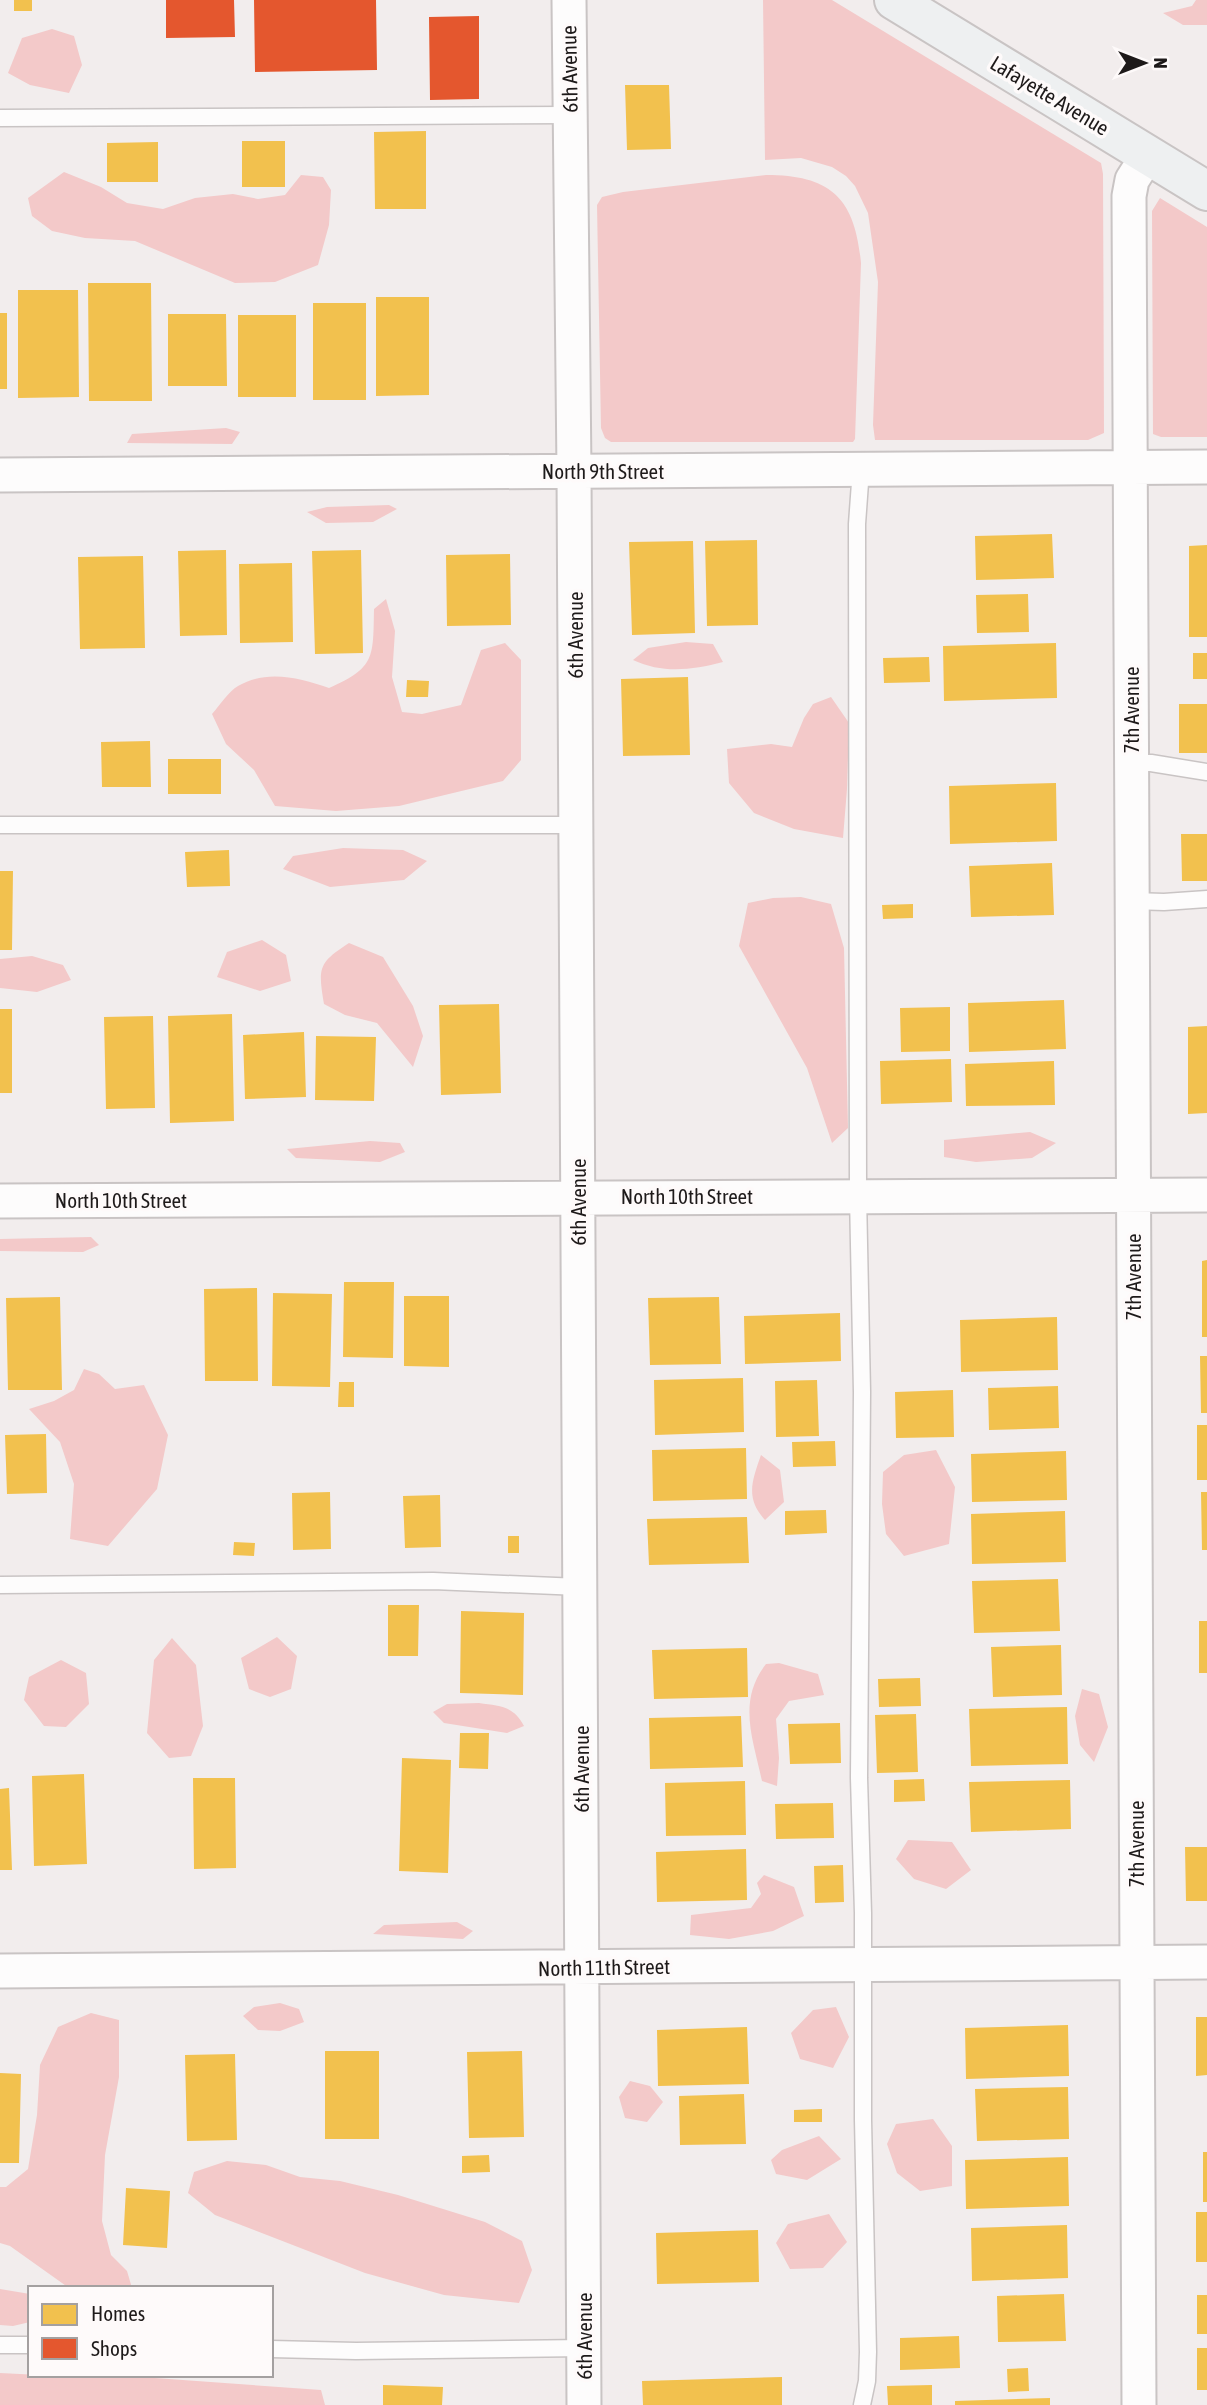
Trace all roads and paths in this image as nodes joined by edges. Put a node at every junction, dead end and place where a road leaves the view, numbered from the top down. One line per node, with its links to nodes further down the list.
1 (569, 0): 3 (street, 6th Avenue)
2 (894, 0): 5 (street, Lafayette Avenue)
3 (570, 115): 4 (lane); 10 (street, 6th Avenue)
4 (0, 118)
5 (1148, 155): 6 (street, Lafayette Avenue); 8 (street, 7th Avenue)
6 (1207, 191)
7 (1207, 467): 8 (street, North 9th Street)
8 (1130, 468): 9 (street, North 9th Street); 12 (street, 7th Avenue)
9 (862, 469): 10 (street, North 9th Street); 18 (lane)
10 (574, 471): 11 (street, North 9th Street); 15 (street, 6th Avenue)
11 (0, 475)
12 (1131, 762): 13 (lane); 17 (street, 7th Avenue)
13 (1207, 772)
14 (0, 825): 15 (lane)
15 (576, 825): 21 (street, 6th Avenue)
16 (1207, 899): 17 (lane)
17 (1132, 901): 19 (street, 7th Avenue)
18 (858, 1195): 19 (street, North 10th Street); 21 (street, North 10th Street); 27 (lane)
19 (1133, 1195): 20 (street, North 10th Street); 25 (street, 7th Avenue)
20 (1207, 1195)
21 (578, 1196): 22 (street, North 10th Street); 24 (street, 6th Avenue)
22 (0, 1200)
23 (0, 1585): 24 (lane)
24 (580, 1587): 28 (street, 6th Avenue)
25 (1136, 1962): 26 (street, North 11th Street); 27 (street, North 11th Street); 36 (street, 7th Avenue)
26 (1207, 1962)
27 (863, 1965): 28 (street, North 11th Street); 35 (lane)
28 (582, 1967): 29 (street, North 11th Street); 32 (street, 6th Avenue)
29 (0, 1971)
30 (0, 2345): 31 (lane)
31 (28, 2345)
32 (584, 2348): 33 (lane); 34 (street, 6th Avenue)
33 (273, 2349)
34 (584, 2405)
35 (862, 2405)
36 (1139, 2405)

